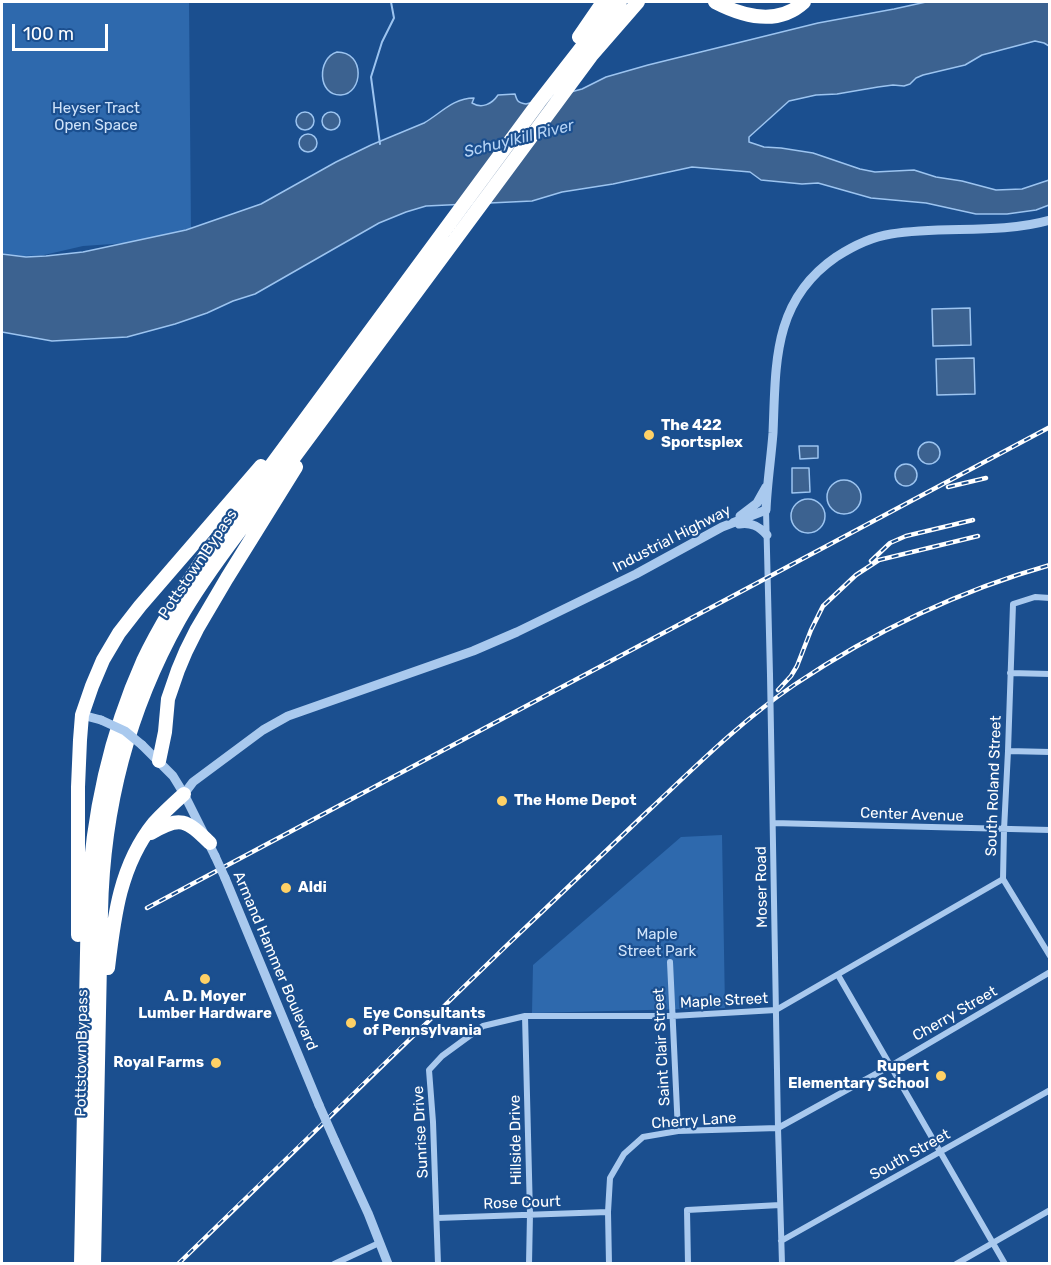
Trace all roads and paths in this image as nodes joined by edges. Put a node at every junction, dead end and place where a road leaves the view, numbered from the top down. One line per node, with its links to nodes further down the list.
1 (603, 2): 8 (highway)
2 (620, 2): 8 (highway)
3 (639, 2): 10 (highway, Pottstown Bypass)
4 (716, 2): 7 (highway)
5 (729, 2): 6 (highway)
6 (795, 2)
7 (804, 2)
8 (568, 60): 11 (highway, Pottstown Bypass)
9 (1050, 220): 12 (street)
10 (363, 364): 22 (highway); 32 (highway, Pottstown Bypass)
11 (311, 411): 19 (highway); 30 (highway, Pottstown Bypass)
12 (767, 484): 13 (street); 14 (street)
13 (766, 510): 14 (street, Industrial Highway); 15 (street, Moser Road)
14 (722, 527): 15 (street); 23 (street, Industrial Highway)
15 (767, 535): 24 (street, Moser Road, bridge)
16 (1050, 598): 17 (street, South Roland Street)
17 (1010, 673): 18 (street); 20 (street, South Roland Street)
18 (1050, 674)
19 (82, 715): 22 (street, Armand Hammer Boulevard, bridge); 30 (highway)
20 (1008, 751): 21 (street); 25 (street, South Roland Street)
21 (1050, 752)
22 (159, 761): 23 (street, Armand Hammer Boulevard)
23 (184, 794): 27 (highway); 28 (street, Armand Hammer Boulevard)
24 (774, 823): 25 (street, Center Avenue); 36 (street, Moser Road)
25 (1004, 830): 26 (street, Center Avenue); 29 (street, South Roland Street)
26 (1050, 830)
27 (144, 837): 28 (highway); 32 (highway)
28 (213, 850): 51 (street, Armand Hammer Boulevard, bridge)
29 (1003, 879): 31 (street, South Roland Street); 35 (street, Maple Street)
30 (83, 923): 32 (highway, Pottstown Bypass)
31 (1050, 956)
32 (94, 957): 53 (highway, Pottstown Bypass); 54 (highway, Pottstown Bypass)
33 (670, 962): 38 (street, Saint Clair Street)
34 (1050, 972): 40 (street, Cherry Street)
35 (838, 975): 36 (street, Maple Street); 40 (street)
36 (776, 1010): 38 (street, Maple Street); 42 (street, Moser Road)
37 (525, 1016): 38 (street, Maple Street); 39 (street, Maple Street); 48 (street, Hillside Drive)
38 (672, 1016): 43 (street, Saint Clair Street)
39 (483, 1026): 49 (street, Sunrise Drive)
40 (891, 1065): 42 (street, Cherry Street); 44 (street)
41 (1050, 1090): 44 (street, South Street)
42 (778, 1128): 43 (street, Cherry Lane); 45 (street, Moser Road)
43 (678, 1131): 47 (street, Cherry Lane)
44 (941, 1152): 50 (street, South Street); 52 (street)
45 (780, 1205): 50 (street, Moser Road); 60 (street)
46 (1050, 1210): 52 (street)
47 (608, 1212): 48 (street, Rose Court); 59 (street, Cherry Lane)
48 (530, 1214): 49 (street, Rose Court); 58 (street, Hillside Drive)
49 (437, 1218): 57 (street, Sunrise Drive)
50 (782, 1241): 61 (street, Moser Road)
51 (379, 1243): 55 (street); 56 (street, Armand Hammer Boulevard)
52 (993, 1243): 62 (street); 63 (street)
53 (81, 1263)
54 (94, 1263)
55 (334, 1263)
56 (388, 1263)
57 (438, 1263)
58 (529, 1263)
59 (609, 1263)
60 (688, 1263)
61 (782, 1263)
62 (956, 1263)
63 (1005, 1263)

